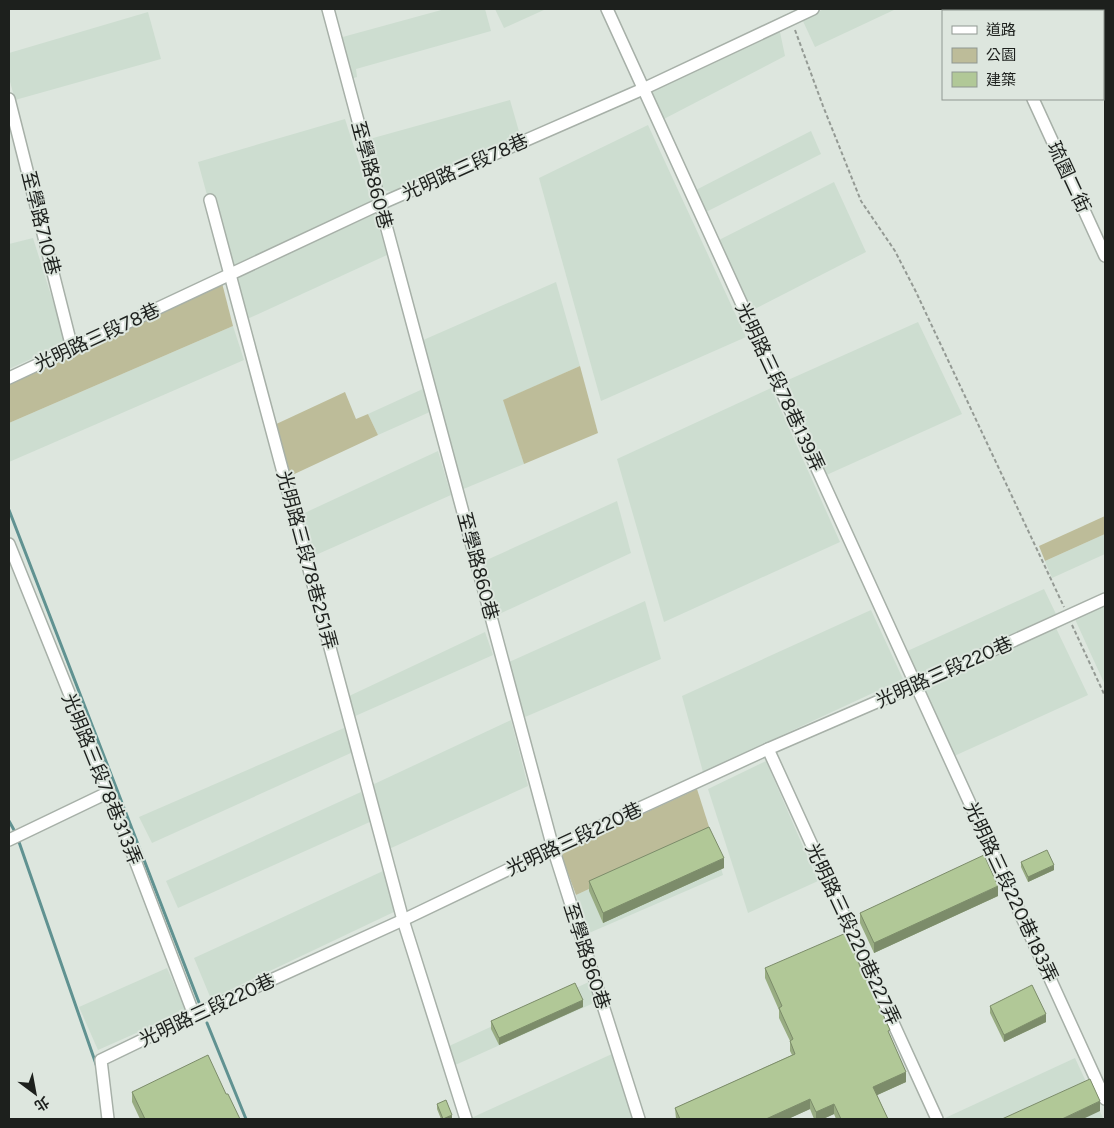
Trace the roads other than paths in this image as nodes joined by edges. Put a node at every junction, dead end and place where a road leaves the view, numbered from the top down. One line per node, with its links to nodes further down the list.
1 (328, 9): 8 (street, 至學路860巷)
2 (607, 9): 4 (street, 光明路三段78巷139弄)
3 (813, 9): 4 (street, 光明路三段78巷)
4 (643, 89): 8 (street, 光明路三段78巷); 15 (street, 光明路三段78巷139弄)
5 (9, 99): 11 (street, 至學路710巷)
6 (1034, 100): 9 (street, 琉園二街)
7 (210, 200): 10 (street, 光明路三段78巷251弄)
8 (380, 204): 10 (street, 光明路三段78巷); 19 (street, 至學路860巷)
9 (1105, 256)
10 (230, 275): 11 (street, 光明路三段78巷); 20 (street, 光明路三段78巷251弄)
11 (72, 348): 12 (street, 光明路三段78巷)
12 (9, 378)
13 (9, 544): 17 (street, 光明路三段78巷313弄)
14 (1105, 599): 15 (street, 光明路三段220巷)
15 (916, 685): 16 (street, 光明路三段220巷); 22 (street, 光明路三段220巷183弄)
16 (768, 749): 19 (street, 光明路三段220巷); 26 (street, 光明路三段220巷227弄)
17 (108, 792): 18 (street); 21 (street, 光明路三段78巷313弄)
18 (9, 840)
19 (553, 848): 20 (street, 光明路三段220巷); 25 (street, 至學路860巷)
20 (403, 920): 21 (street, 光明路三段220巷); 24 (street, 光明路三段78巷251弄)
21 (194, 1015): 23 (street, 光明路三段220巷)
22 (1105, 1099)
23 (108, 1119)
24 (466, 1119)
25 (639, 1119)
26 (937, 1119)

